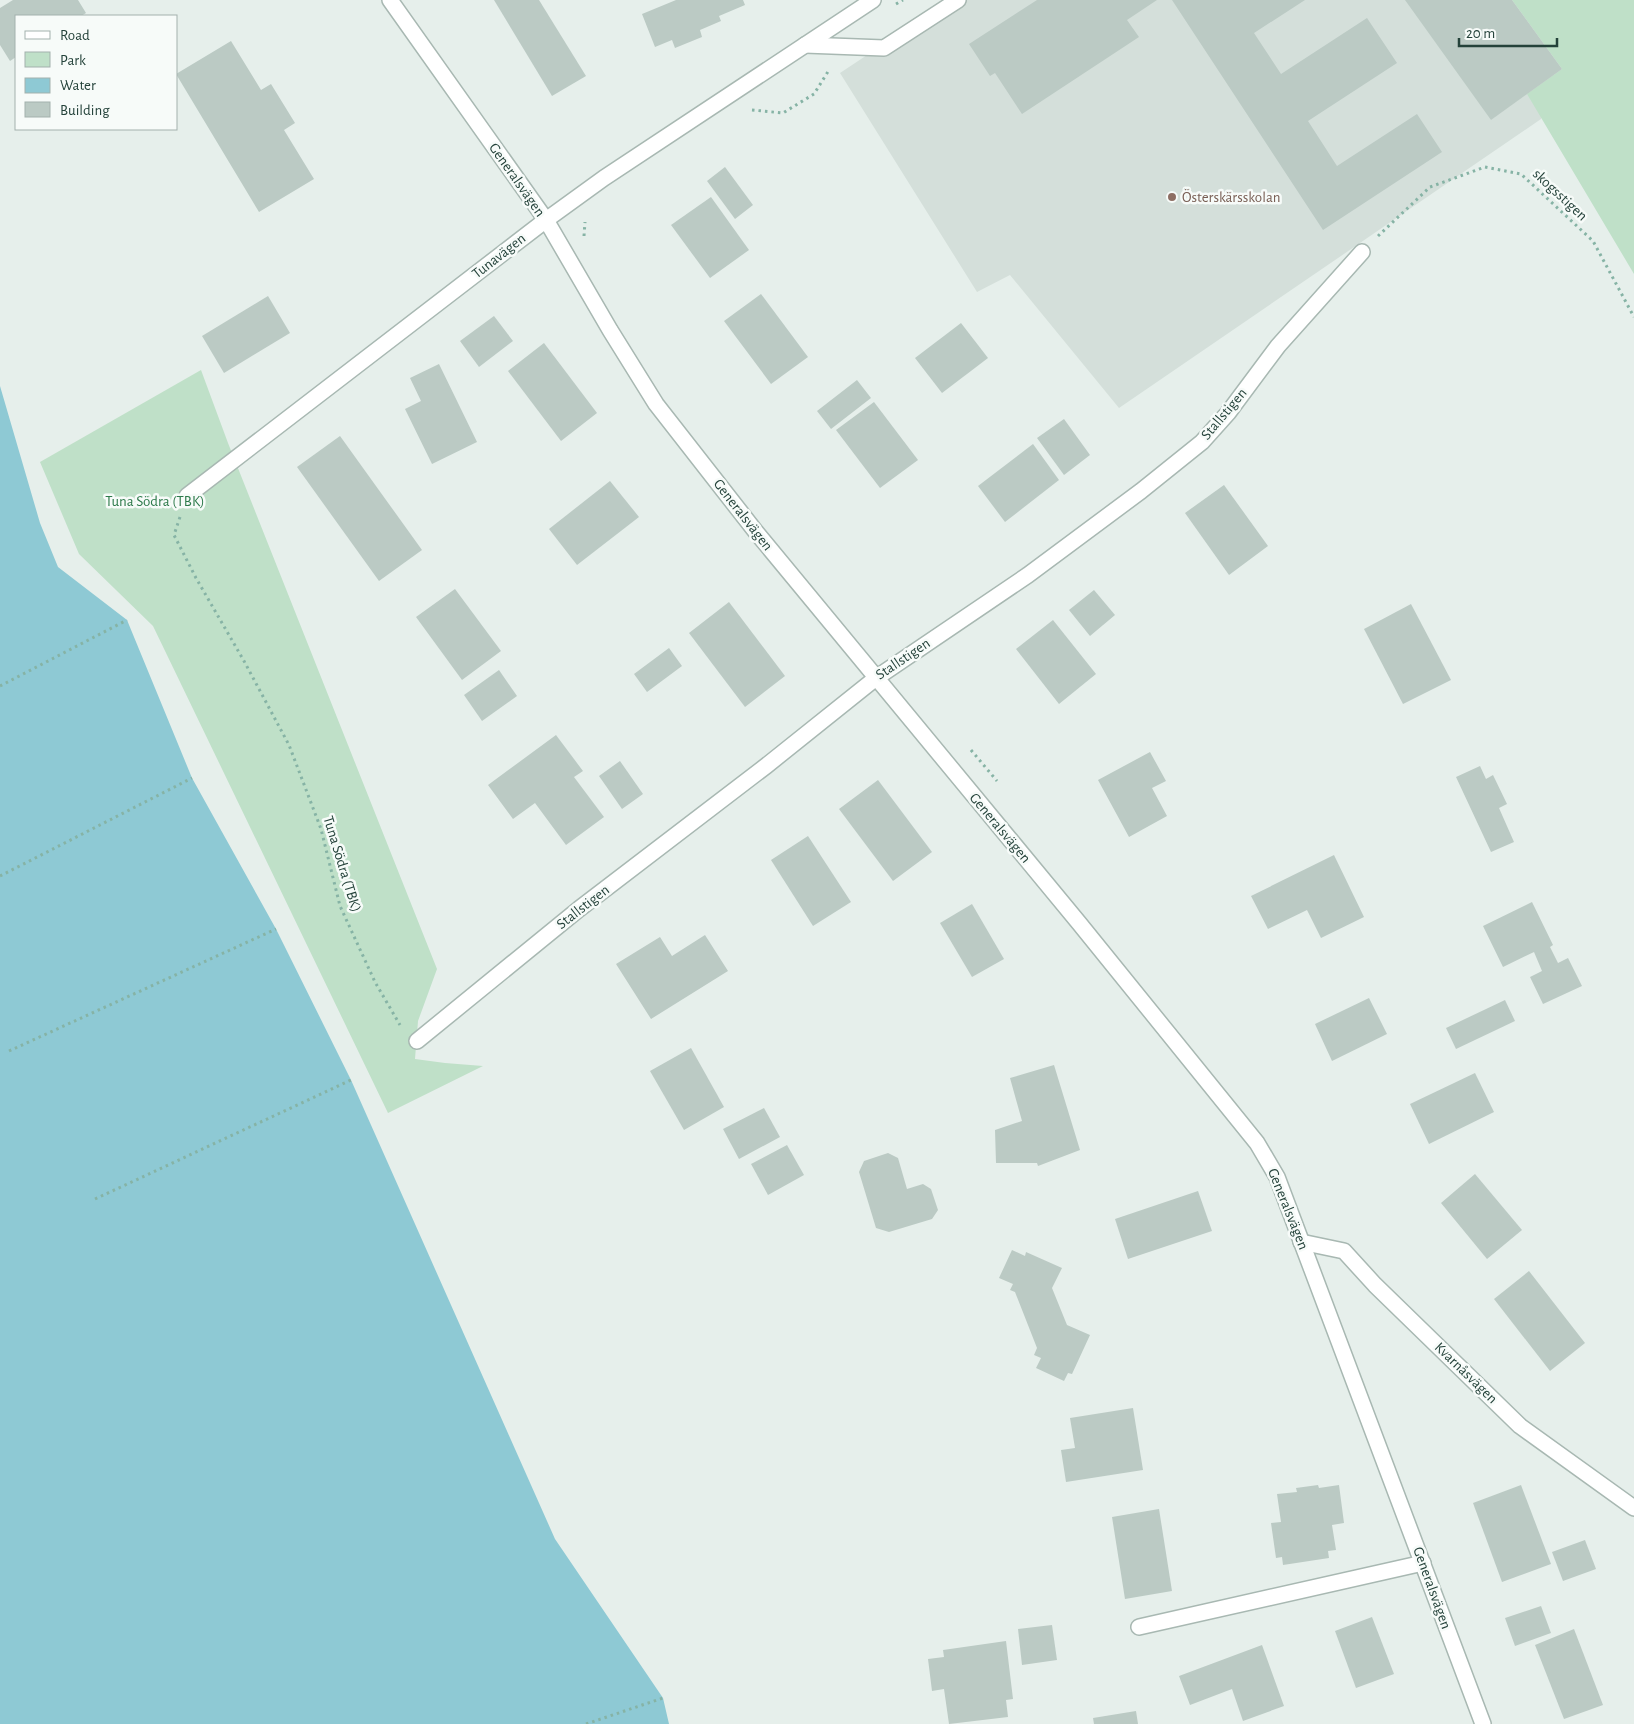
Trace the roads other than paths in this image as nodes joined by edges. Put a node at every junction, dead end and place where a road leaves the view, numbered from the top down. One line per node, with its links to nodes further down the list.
1 (390, 0): 5 (street, Generalsvägen)
2 (873, 0): 4 (street, Tunavägen)
3 (958, 0): 4 (street)
4 (805, 45): 5 (street, Tunavägen)
5 (546, 220): 7 (street, Tunavägen); 8 (street, Generalsvägen)
6 (1362, 252): 8 (street, Stallstigen)
7 (188, 496)
8 (876, 678): 9 (street, Stallstigen); 10 (street, Generalsvägen)
9 (417, 1041)
10 (1301, 1242): 11 (street, Kvarnåsvägen); 12 (street, Generalsvägen)
11 (1634, 1508)
12 (1424, 1563): 13 (street); 14 (street, Generalsvägen)
13 (1139, 1627)
14 (1483, 1724)

